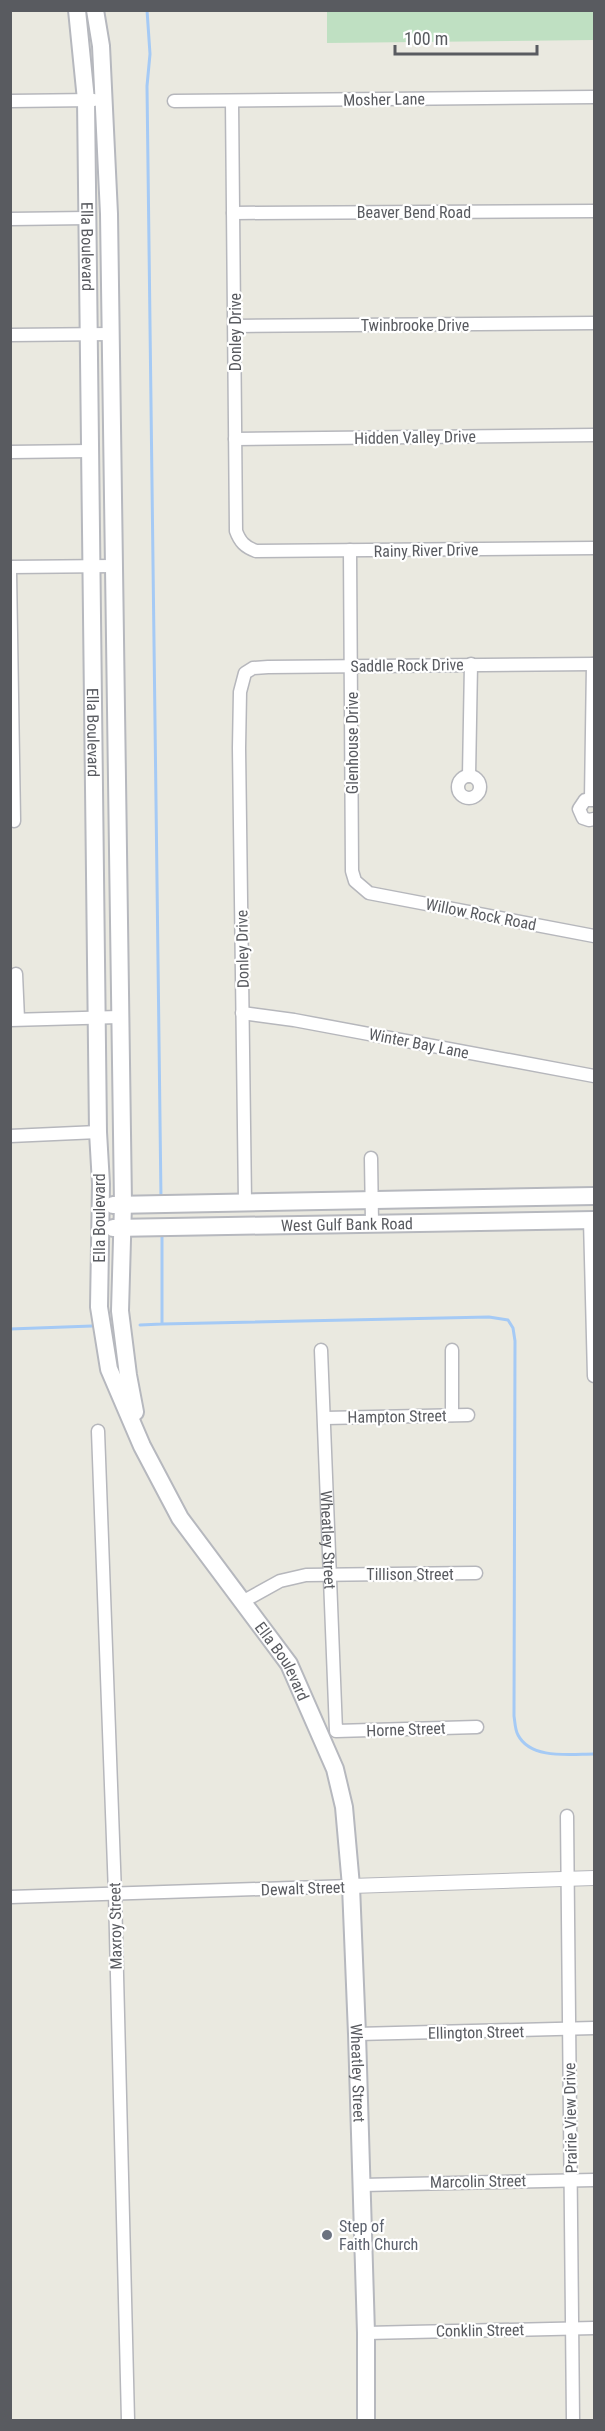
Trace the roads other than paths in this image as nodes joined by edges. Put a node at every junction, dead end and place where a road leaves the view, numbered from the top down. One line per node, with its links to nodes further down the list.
1 (77, 10): 4 (main road, Ella Boulevard)
2 (95, 10): 5 (main road, Ella Boulevard)
3 (594, 97): 7 (street, Mosher Lane)
4 (86, 100): 5 (street); 8 (street); 11 (main road, Ella Boulevard)
5 (104, 100): 16 (main road, Ella Boulevard)
6 (174, 100): 7 (street, Mosher Lane)
7 (232, 100): 10 (street, Donley Drive)
8 (10, 101)
9 (594, 211): 10 (street, Beaver Bend Road)
10 (233, 213): 14 (street, Donley Drive)
11 (88, 218): 12 (street); 15 (main road, Ella Boulevard)
12 (10, 219)
13 (594, 323): 14 (street, Twinbrooke Drive)
14 (235, 326): 19 (street, Donley Drive)
15 (90, 334): 16 (street); 17 (street); 20 (main road, Ella Boulevard)
16 (111, 334): 26 (main road, Ella Boulevard)
17 (10, 335)
18 (594, 435): 19 (street, Hidden Valley Drive)
19 (235, 439): 24 (street, Donley Drive)
20 (90, 451): 21 (street); 25 (main road, Ella Boulevard)
21 (10, 452)
22 (594, 548): 23 (street, Rainy River Drive)
23 (350, 550): 24 (street, Rainy River Drive); 30 (street, Glenhouse Drive)
24 (258, 551)
25 (93, 566): 26 (street); 27 (street); 40 (main road, Ella Boulevard)
26 (113, 566): 41 (main road, Ella Boulevard)
27 (10, 569): 35 (street)
28 (471, 664): 29 (street, Saddle Rock Drive); 30 (street, Saddle Rock Drive); 32 (street)
29 (593, 664): 33 (street)
30 (352, 666): 31 (street, Saddle Rock Drive); 36 (street, Glenhouse Drive)
31 (240, 697): 39 (street, Donley Drive)
32 (469, 776)
33 (593, 799): 34 (street)
34 (594, 819)
35 (14, 821)
36 (368, 892): 37 (street, Willow Rock Road)
37 (594, 936)
38 (16, 974): 42 (street)
39 (242, 1013): 43 (street, Winter Bay Lane); 49 (street, Donley Drive)
40 (97, 1017): 41 (street); 42 (street); 44 (main road, Ella Boulevard)
41 (118, 1017): 50 (main road, Ella Boulevard)
42 (14, 1020)
43 (594, 1076)
44 (98, 1132): 45 (street); 51 (main road, Ella Boulevard)
45 (10, 1136)
46 (371, 1158): 48 (street)
47 (594, 1196): 48 (main road, West Gulf Bank Road)
48 (372, 1200): 49 (main road, West Gulf Bank Road); 53 (street)
49 (245, 1202): 50 (main road, West Gulf Bank Road)
50 (123, 1204): 51 (main road, West Gulf Bank Road); 55 (main road, Ella Boulevard)
51 (100, 1205): 54 (main road, Ella Boulevard)
52 (592, 1220): 53 (main road, West Gulf Bank Road); 58 (street)
53 (372, 1222): 55 (main road, West Gulf Bank Road)
54 (100, 1227): 55 (main road, West Gulf Bank Road); 63 (main road, Ella Boulevard)
55 (123, 1228): 63 (main road, Ella Boulevard)
56 (321, 1350): 61 (street, Wheatley Street)
57 (452, 1350): 59 (street)
58 (594, 1376)
59 (452, 1415): 60 (street, Hampton Street); 61 (street, Hampton Street)
60 (468, 1415)
61 (325, 1418): 65 (street, Wheatley Street)
62 (98, 1431): 74 (street, Maxroy Street)
63 (142, 1446): 66 (main road, Ella Boulevard)
64 (476, 1573): 65 (street, Tillison Street)
65 (332, 1574): 66 (street, Tillison Street); 68 (street, Wheatley Street)
66 (242, 1602): 69 (main road, Ella Boulevard)
67 (477, 1727): 68 (street, Horne Street)
68 (336, 1731)
69 (318, 1732): 73 (main road, Wheatley Street)
70 (567, 1816): 72 (street, Prairie View Drive)
71 (594, 1878): 72 (street, Dewalt Street)
72 (568, 1880): 73 (street, Dewalt Street); 77 (street, Prairie View Drive)
73 (351, 1886): 74 (street, Dewalt Street); 78 (main road, Wheatley Street)
74 (115, 1894): 75 (street, Dewalt Street); 85 (street, Maxroy Street)
75 (10, 1897)
76 (594, 2028): 77 (street, Ellington Street)
77 (569, 2030): 78 (street, Ellington Street); 79 (street, Prairie View Drive)
78 (357, 2034): 81 (main road, Wheatley Street)
79 (571, 2180): 80 (street, Marcolin Street); 81 (street, Marcolin Street); 82 (street, Prairie View Drive)
80 (594, 2180)
81 (362, 2185): 84 (main road, Wheatley Street)
82 (573, 2327): 83 (street, Conklin Street); 84 (street, Conklin Street); 87 (street, Prairie View Drive)
83 (594, 2328)
84 (366, 2333): 86 (main road, Wheatley Street)
85 (128, 2421)
86 (366, 2421)
87 (573, 2421)

